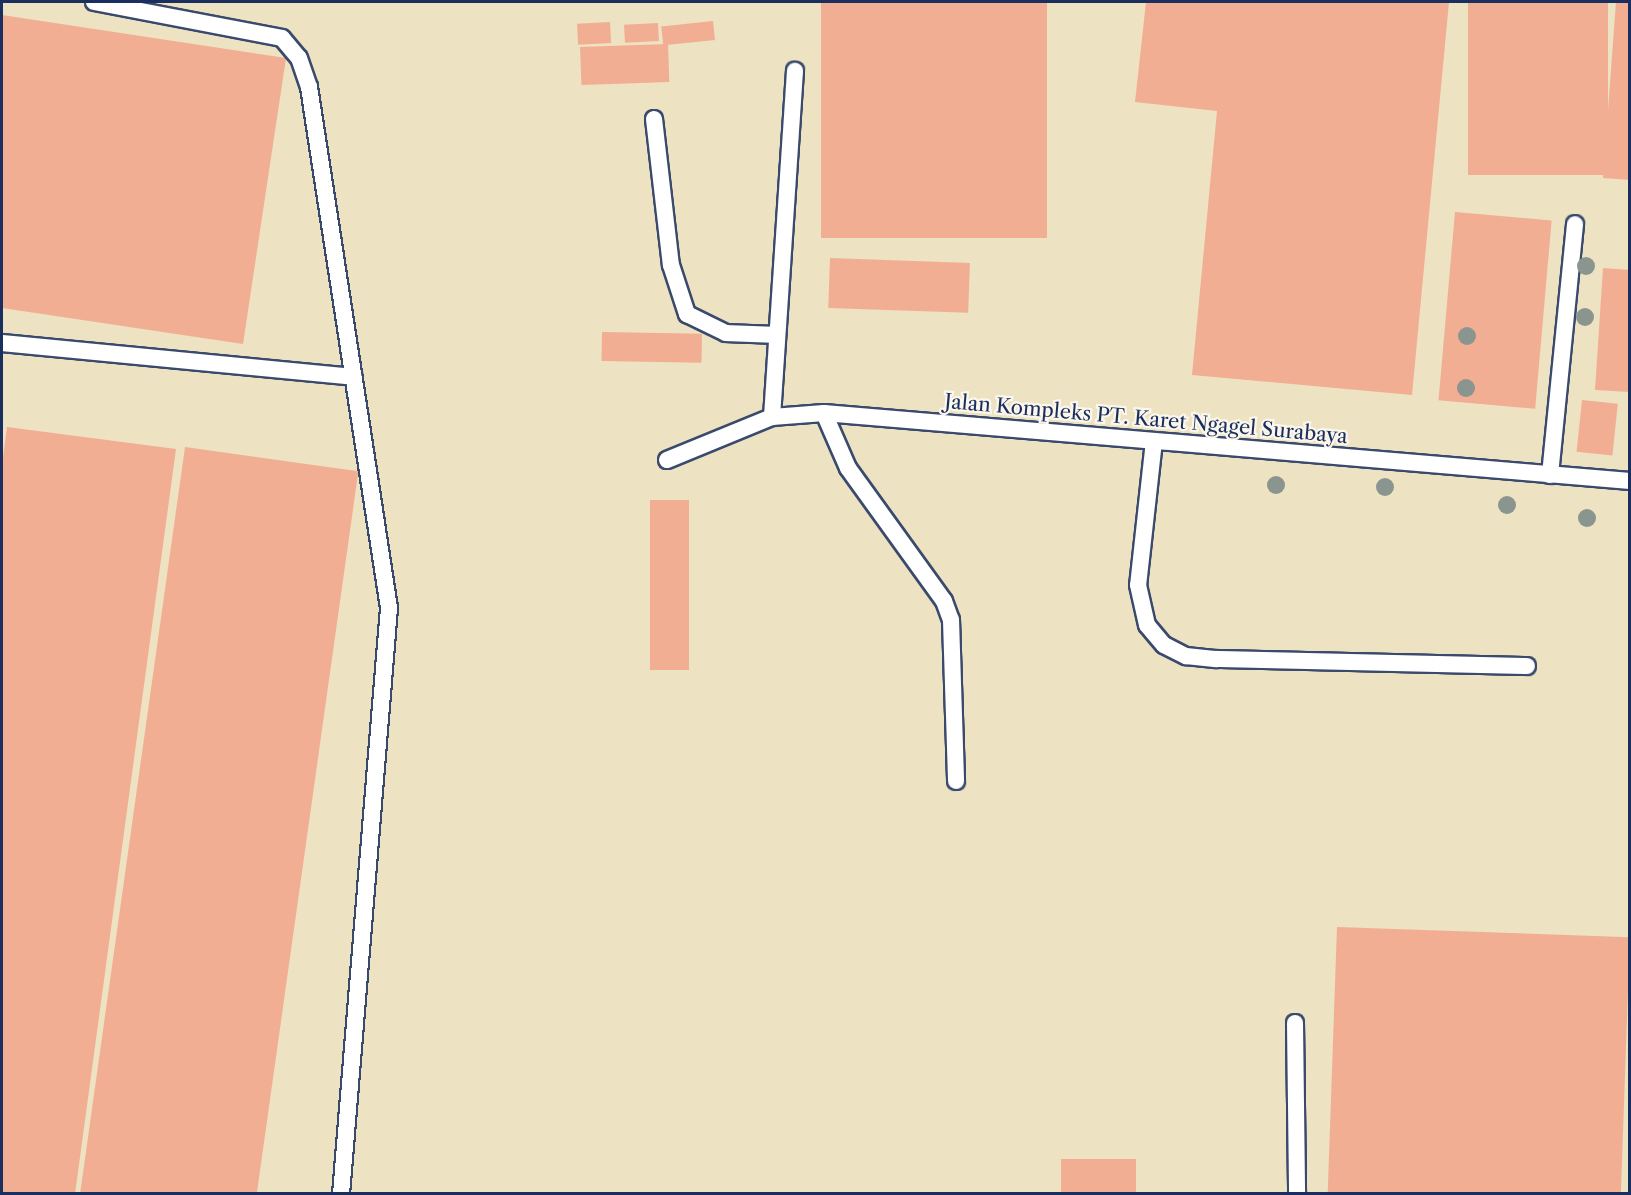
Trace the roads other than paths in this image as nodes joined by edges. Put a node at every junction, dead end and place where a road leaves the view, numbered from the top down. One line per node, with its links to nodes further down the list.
1 (94, 2): 7 (lane)
2 (795, 71): 5 (lane)
3 (654, 119): 5 (lane)
4 (1575, 224): 12 (lane)
5 (777, 335): 9 (lane)
6 (2, 343): 7 (lane)
7 (353, 377): 17 (lane)
8 (824, 413): 9 (lane, Jalan Kompleks PT. Karet Ngagel Surabaya); 10 (lane, Jalan Kompleks PT. Karet Ngagel Surabaya); 15 (lane)
9 (772, 417): 11 (lane, Jalan Kompleks PT. Karet Ngagel Surabaya)
10 (1154, 441): 12 (lane, Jalan Kompleks PT. Karet Ngagel Surabaya); 14 (lane)
11 (667, 460)
12 (1550, 475): 13 (lane, Jalan Kompleks PT. Karet Ngagel Surabaya)
13 (1629, 482)
14 (1527, 666)
15 (956, 781)
16 (1295, 1023): 18 (lane)
17 (340, 1194)
18 (1297, 1194)

